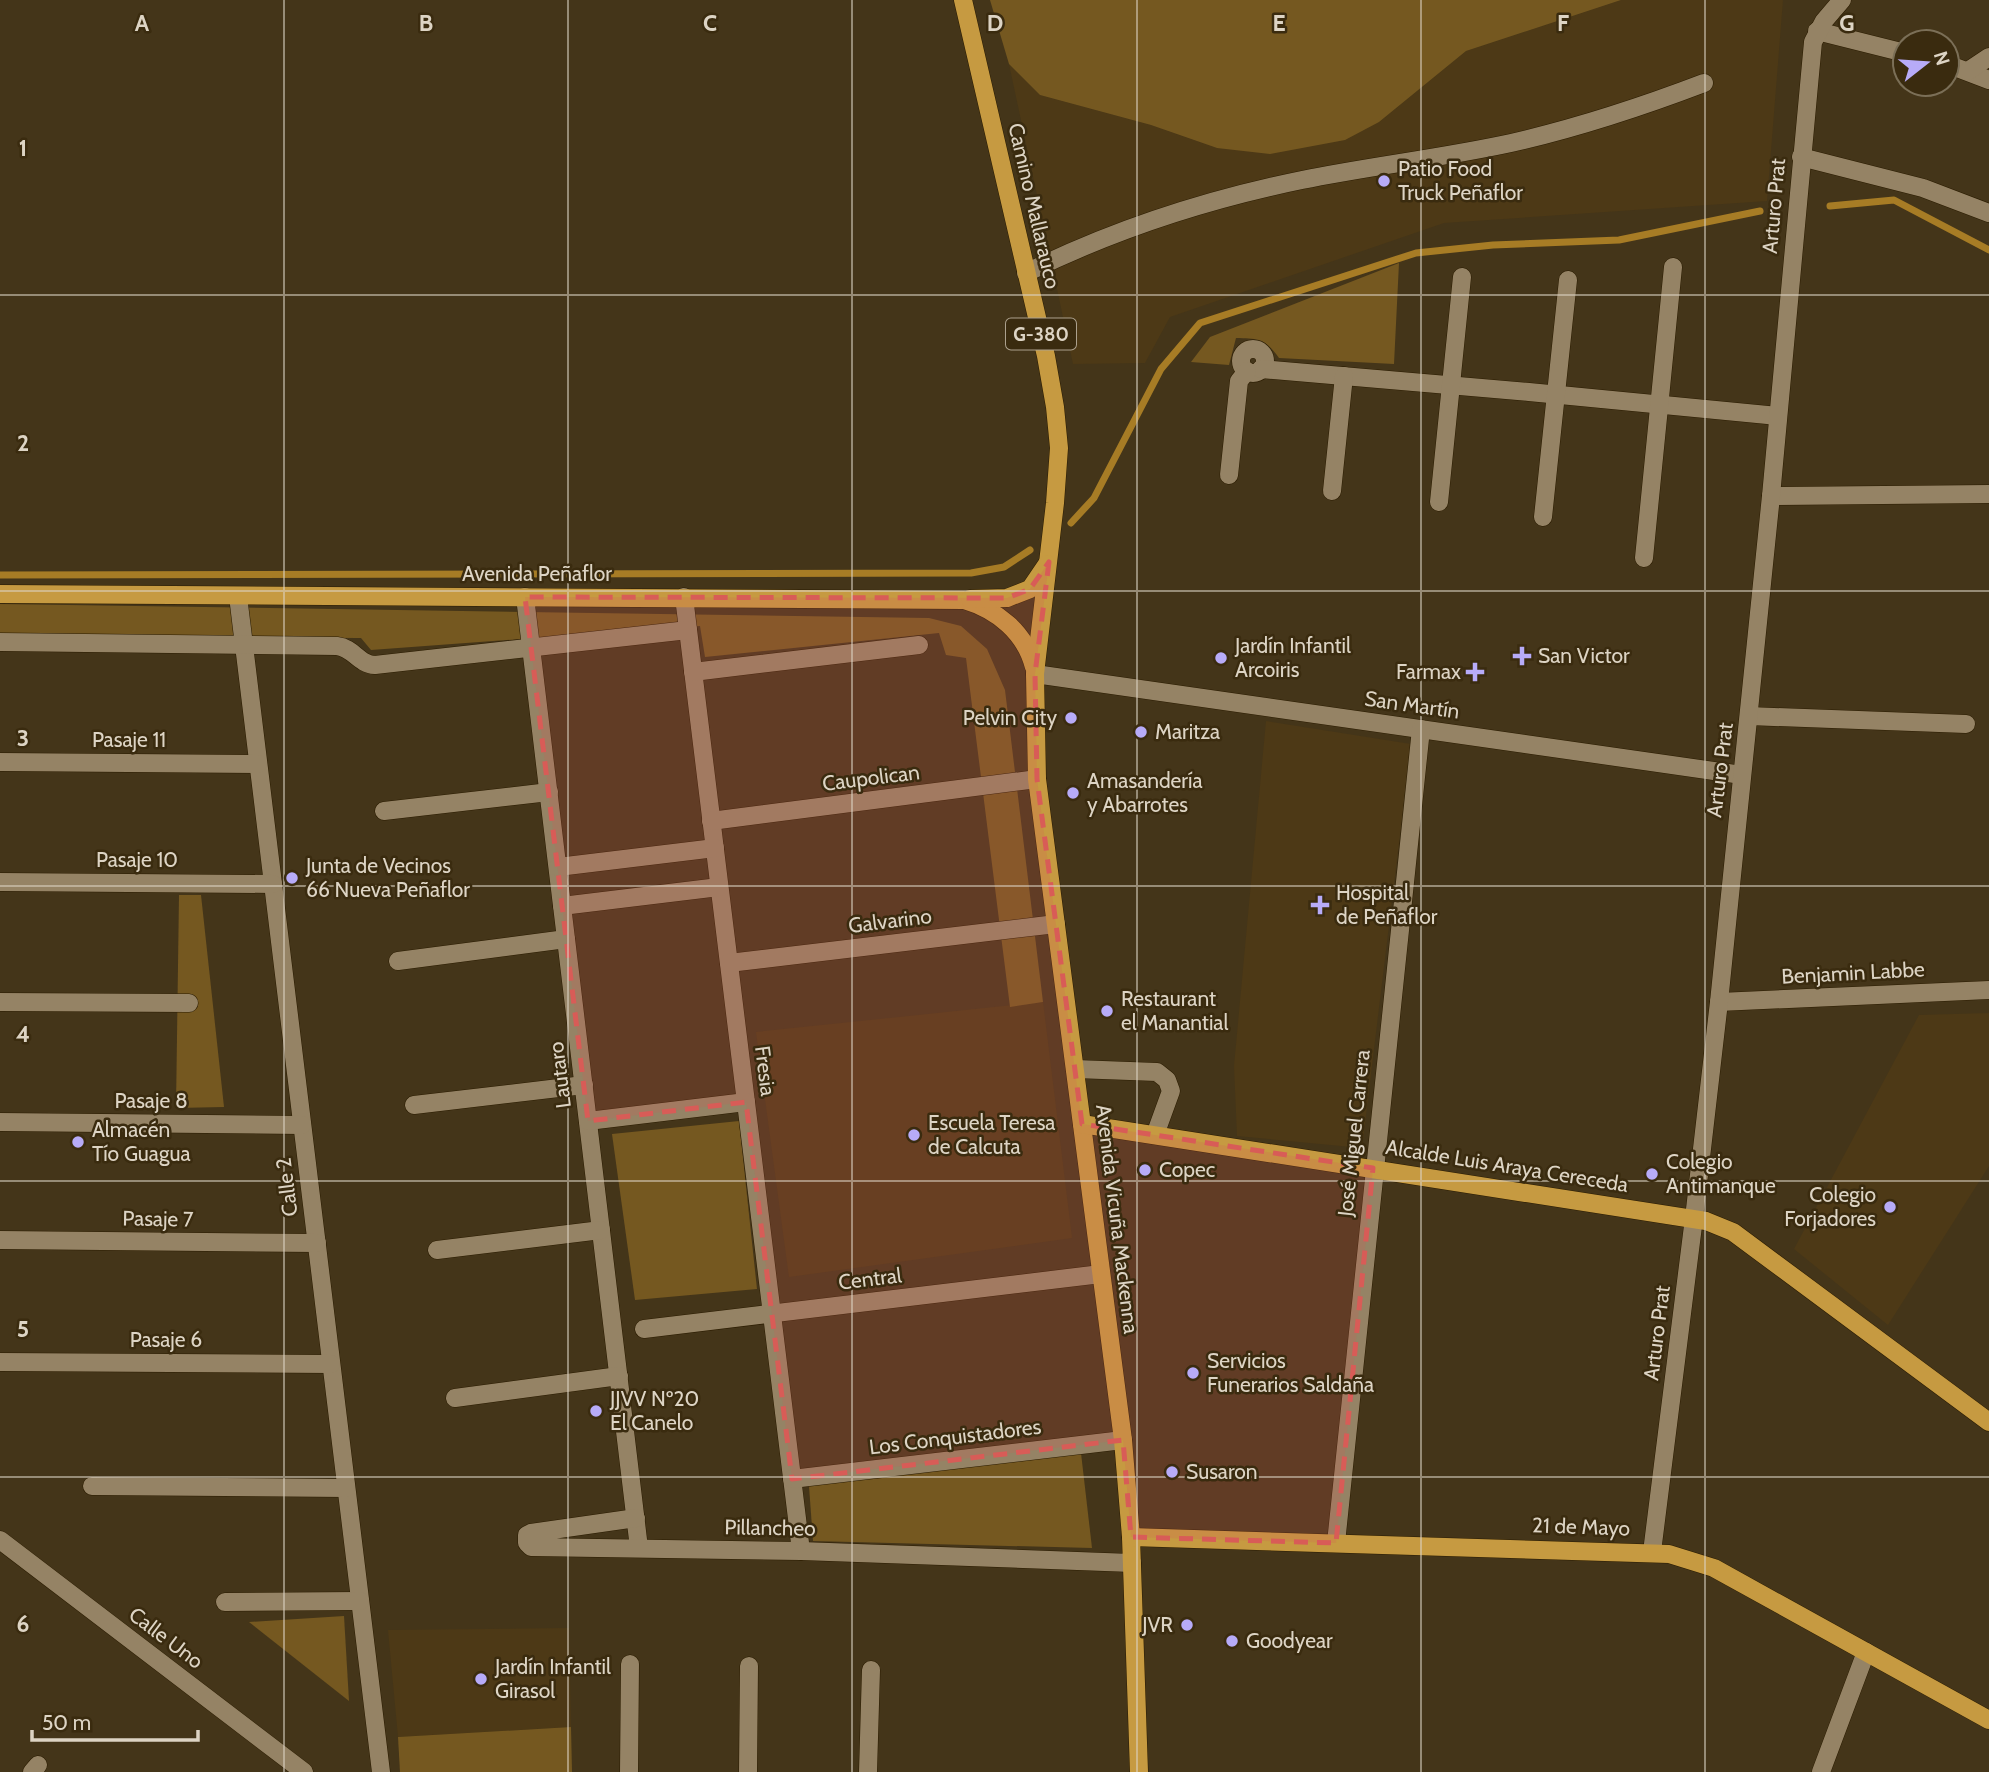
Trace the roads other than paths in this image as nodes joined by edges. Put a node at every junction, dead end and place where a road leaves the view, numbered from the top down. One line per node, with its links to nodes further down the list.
1 (963, 0): 13 (main road, Camino Mallarauco / G-380)
2 (1842, 0): 3 (street, Arturo Prat)
3 (1817, 32): 4 (street); 10 (street, Arturo Prat)
4 (1891, 50)
5 (1989, 57): 7 (street)
6 (1961, 69): 7 (street)
7 (1968, 71): 8 (street)
8 (1989, 80)
9 (1704, 83): 13 (street)
10 (1801, 157): 11 (street); 20 (street, Arturo Prat)
11 (1989, 213)
12 (1673, 267): 19 (street)
13 (1026, 273): 28 (main road, Camino Mallarauco / G-380)
14 (1462, 277): 17 (street)
15 (1568, 280): 18 (street)
16 (1344, 376): 17 (street); 21 (street); 22 (street)
17 (1450, 385): 18 (street); 25 (street)
18 (1555, 394): 19 (street); 26 (street)
19 (1660, 405): 20 (street); 27 (street)
20 (1778, 416): 24 (street, Arturo Prat)
21 (1229, 475)
22 (1332, 491)
23 (1989, 494): 24 (street)
24 (1772, 496): 41 (street, Arturo Prat)
25 (1438, 502)
26 (1543, 517)
27 (1644, 558)
28 (1049, 562): 33 (main road); 40 (main road, Camino Mallarauco / G-380)
29 (0, 594): 30 (main road, Avenida Peñaflor)
30 (238, 596): 31 (main road, Avenida Peñaflor); 36 (street, Calle 2)
31 (525, 597): 32 (main road, Avenida Peñaflor); 38 (street, Lautaro)
32 (684, 597): 33 (main road, Avenida Peñaflor); 34 (street, Fresia)
33 (964, 600): 40 (main road, Avenida Peñaflor)
34 (688, 630): 38 (street); 39 (street, Fresia)
35 (0, 642): 36 (street)
36 (244, 645): 38 (street); 45 (street, Calle 2)
37 (919, 645): 39 (street)
38 (531, 647): 48 (street, Lautaro)
39 (693, 672): 50 (street, Fresia)
40 (1035, 674): 43 (street, San Martín); 47 (main road, Avenida Vicuña Mackenna)
41 (1749, 716): 42 (street); 46 (street, Arturo Prat)
42 (1966, 724)
43 (1421, 729): 46 (street, San Martín); 74 (street, José Miguel Carrera)
44 (0, 762): 45 (street, Pasaje 11)
45 (258, 764): 54 (street, Calle 2)
46 (1742, 775): 63 (street, Arturo Prat)
47 (1037, 779): 50 (street, Caupolican); 57 (main road, Avenida Vicuña Mackenna)
48 (549, 792): 49 (street); 52 (street, Lautaro)
49 (384, 811)
50 (711, 821): 51 (street, Fresia)
51 (715, 848): 52 (street); 55 (street, Fresia)
52 (558, 867): 56 (street, Lautaro)
53 (0, 882): 54 (street, Pasaje 10)
54 (273, 884): 72 (street, Calle 2)
55 (719, 887): 56 (street); 60 (street, Fresia)
56 (562, 906): 58 (street, Lautaro)
57 (1056, 924): 60 (street, Galvarino); 65 (main road, Avenida Vicuña Mackenna)
58 (566, 939): 59 (street); 66 (street, Lautaro)
59 (397, 961)
60 (729, 963): 67 (street, Fresia)
61 (1989, 990): 63 (street, Benjamin Labbe)
62 (0, 1002): 64 (street)
63 (1719, 1002): 75 (street, Arturo Prat)
64 (188, 1003)
65 (1074, 1069): 71 (main road, Avenida Vicuña Mackenna); 73 (street)
66 (584, 1085): 68 (street); 69 (street, Lautaro)
67 (746, 1102): 69 (street); 81 (street, Fresia)
68 (414, 1105)
69 (588, 1121): 76 (street, Lautaro)
70 (0, 1122): 72 (street, Pasaje 8)
71 (1082, 1124): 73 (main road, Alcalde Luis Araya Cereceda); 80 (main road, Avenida Vicuña Mackenna)
72 (302, 1125): 78 (street, Calle 2)
73 (1155, 1135): 74 (main road, Alcalde Luis Araya Cereceda)
74 (1373, 1168): 75 (main road, Alcalde Luis Araya Cereceda); 95 (street, José Miguel Carrera)
75 (1694, 1218): 87 (main road, Alcalde Luis Araya Cereceda); 98 (street, Arturo Prat)
76 (601, 1230): 79 (street); 85 (street, Lautaro)
77 (0, 1240): 78 (street, Pasaje 7)
78 (317, 1244): 84 (street, Calle 2)
79 (437, 1250)
80 (1101, 1274): 81 (street, Central); 88 (main road, Avenida Vicuña Mackenna)
81 (772, 1313): 82 (street, Central); 89 (street, Fresia)
82 (644, 1329)
83 (0, 1362): 84 (street, Pasaje 6)
84 (331, 1364): 91 (street, Calle 2)
85 (619, 1376): 86 (street); 92 (street, Lautaro)
86 (455, 1398)
87 (1989, 1422)
88 (1123, 1440): 89 (street, Los Conquistadores); 93 (main road, Avenida Vicuña Mackenna)
89 (792, 1479): 97 (street, Fresia)
90 (92, 1486): 91 (street)
91 (346, 1488): 100 (street, Calle 2)
92 (636, 1518): 96 (street, Lautaro); 96 (street, Pillancheo)
93 (1131, 1537): 95 (main road, 21 de Mayo); 99 (main road, Avenida Vicuña Mackenna)
94 (0, 1540): 107 (street, Calle Uno)
95 (1336, 1543): 98 (main road, 21 de Mayo)
96 (639, 1548): 97 (street, Pillancheo)
97 (801, 1551): 99 (street, Pillancheo)
98 (1652, 1552): 102 (main road, 21 de Mayo)
99 (1132, 1563): 112 (main road, Avenida Vicuña Mackenna)
100 (360, 1601): 101 (street); 108 (street, Calle 2)
101 (225, 1602)
102 (1866, 1652): 106 (main road, 21 de Mayo); 113 (street)
103 (630, 1664): 109 (street)
104 (750, 1666): 110 (street)
105 (871, 1670): 111 (street)
106 (1989, 1720)
107 (304, 1772)
108 (381, 1772)
109 (629, 1772)
110 (748, 1772)
111 (868, 1772)
112 (1139, 1772)
113 (1821, 1772)

